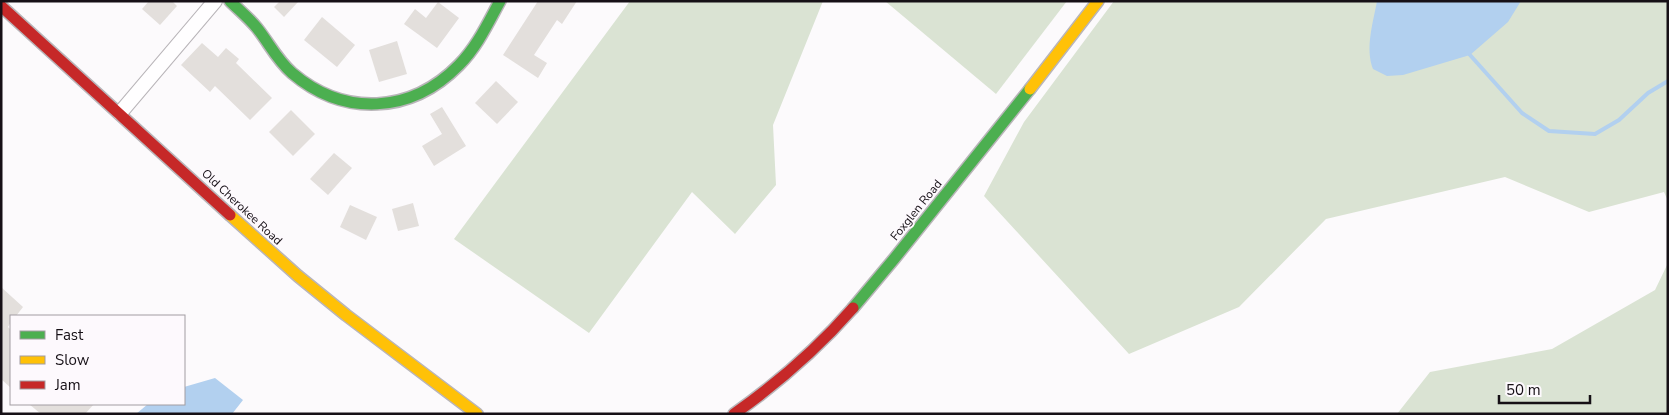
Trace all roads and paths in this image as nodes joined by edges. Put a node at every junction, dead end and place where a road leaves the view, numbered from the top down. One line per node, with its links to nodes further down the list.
1 (215, 1): 6 (street)
2 (230, 1): 3 (street)
3 (500, 1)
4 (1098, 1): 8 (street, Foxglen Road)
5 (1, 6): 6 (street, Old Cherokee Road)
6 (120, 113): 7 (street, Old Cherokee Road)
7 (477, 414)
8 (734, 414)

